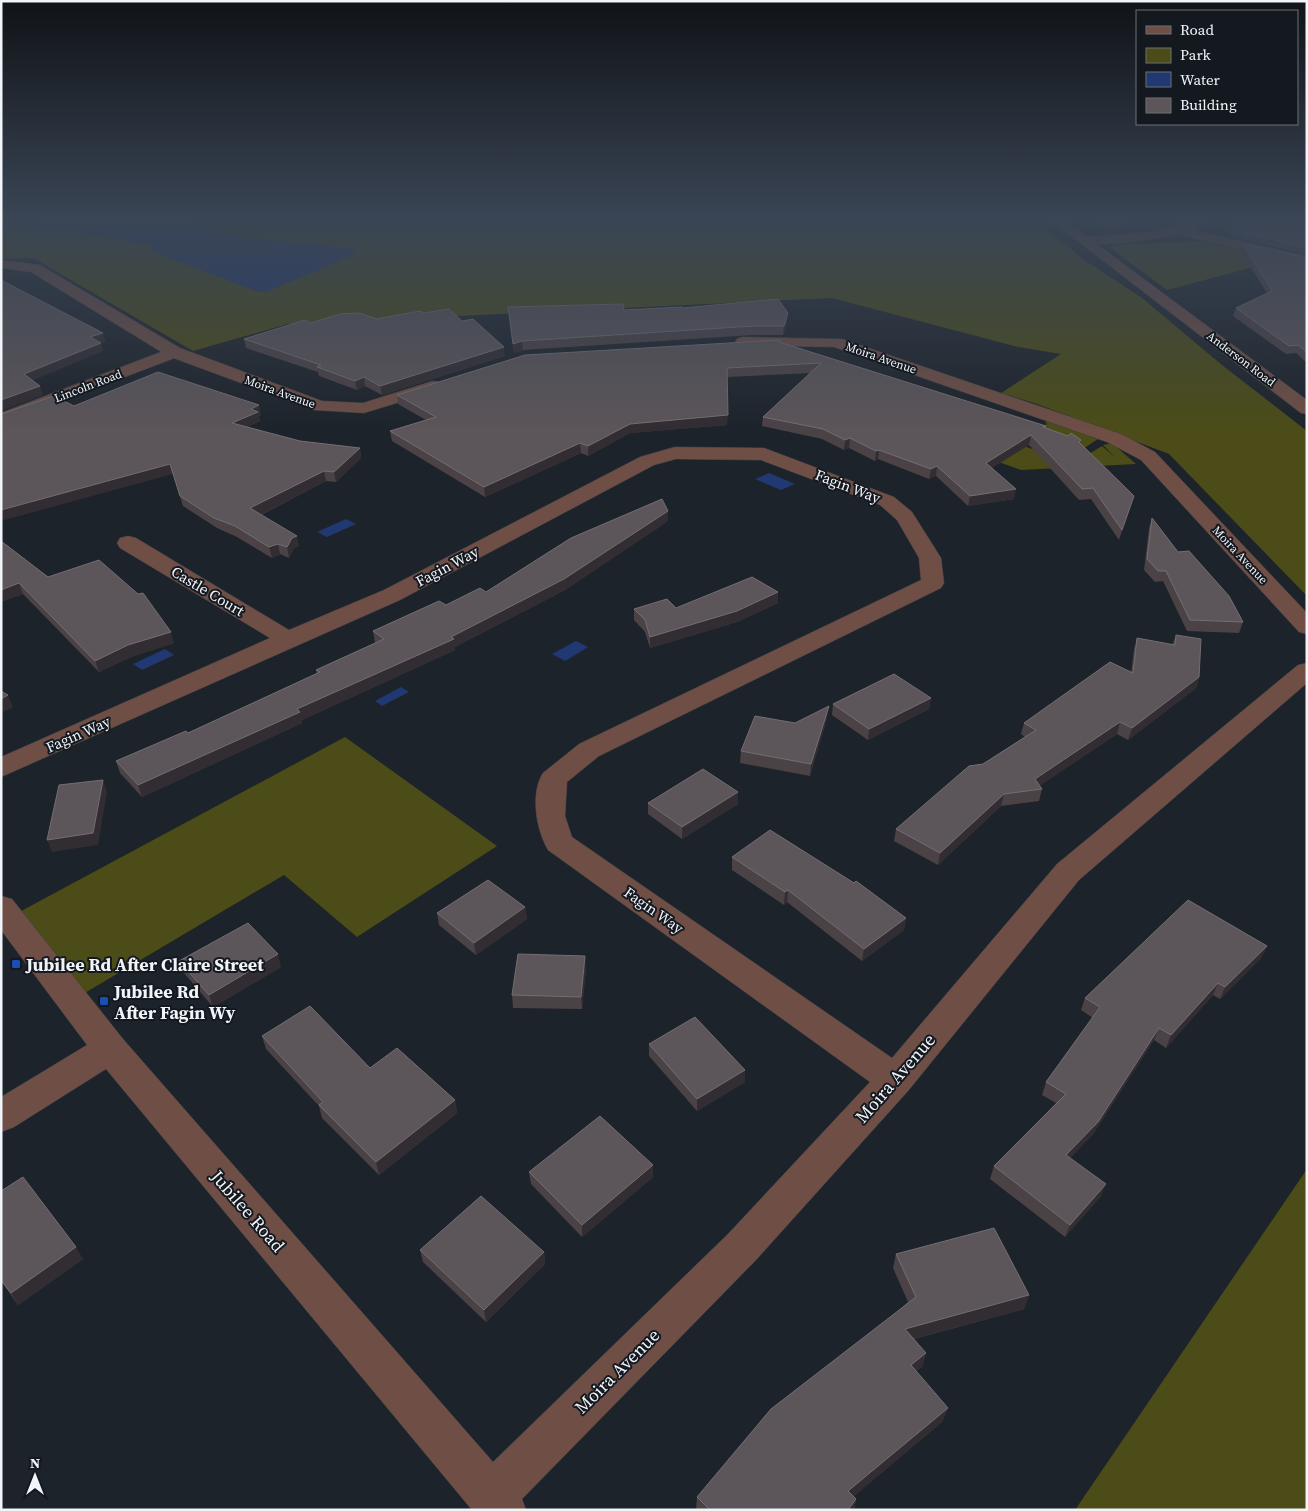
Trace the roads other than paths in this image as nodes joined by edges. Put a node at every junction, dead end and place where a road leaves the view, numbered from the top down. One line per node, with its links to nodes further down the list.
1 (71, 290): 4 (street, Moira Avenue)
2 (1150, 290): 6 (street, Anderson Road)
3 (724, 344): 9 (street, Moira Avenue)
4 (174, 352): 5 (street, Moira Avenue); 7 (street, Lincoln Road)
5 (448, 381)
6 (1303, 402)
7 (1, 419)
8 (128, 543): 10 (street, Castle Court)
9 (1307, 627)
10 (288, 639): 12 (street, Fagin Way); 15 (street, Fagin Way)
11 (1307, 670): 15 (street, Moira Avenue)
12 (1, 768)
13 (1, 906): 14 (street, Jubilee Road)
14 (110, 1049): 16 (street); 17 (street, Jubilee Road)
15 (895, 1080): 17 (street, Moira Avenue)
16 (1, 1116)
17 (497, 1503)

